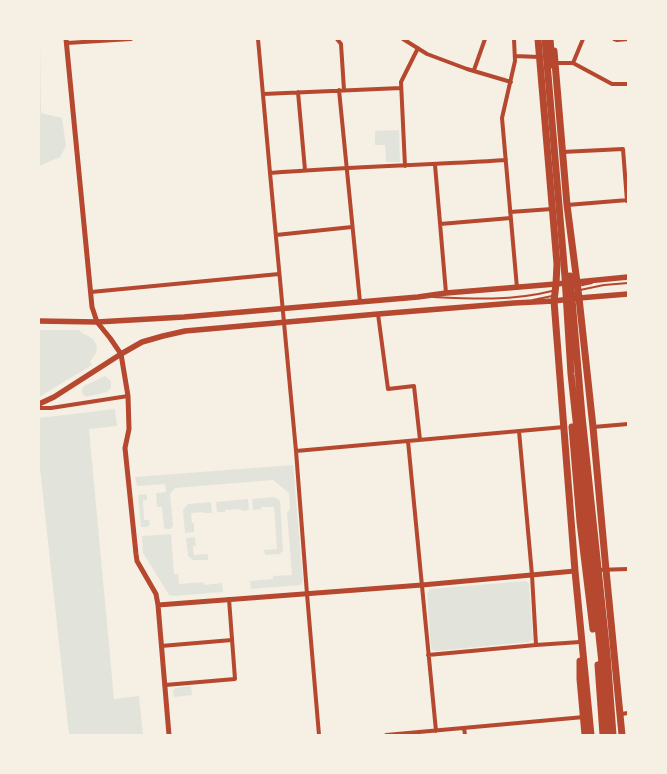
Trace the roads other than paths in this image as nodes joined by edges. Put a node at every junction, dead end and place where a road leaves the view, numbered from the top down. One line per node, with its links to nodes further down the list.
1 (131, 39): 14 (street)
2 (258, 39): 27 (street)
3 (337, 39): 25 (street)
4 (403, 39): 15 (street)
5 (485, 39): 20 (street)
6 (514, 39): 16 (street)
7 (538, 39): 17 (highway)
8 (544, 39): 60 (highway)
9 (550, 39): 98 (highway)
10 (553, 39): 18 (highway)
11 (583, 39): 19 (street)
12 (614, 39): 13 (street)
13 (628, 39)
14 (67, 41): 48 (street)
15 (418, 48): 20 (street); 23 (street)
16 (515, 56): 17 (street); 21 (street)
17 (539, 57): 37 (highway)
18 (555, 63): 19 (street); 28 (highway)
19 (573, 63): 22 (street)
20 (474, 70): 21 (street)
21 (511, 82): 29 (street)
22 (628, 84)
23 (400, 88): 25 (street); 31 (street)
24 (339, 90): 25 (street); 26 (street); 32 (street)
25 (344, 90)
26 (298, 92): 27 (street); 33 (street)
27 (263, 94): 34 (street)
28 (562, 152): 35 (street); 36 (highway)
29 (506, 160): 30 (street); 38 (street)
30 (435, 165): 31 (street); 40 (street)
31 (405, 166): 32 (street)
32 (346, 169): 33 (street); 41 (street)
33 (305, 170): 34 (street)
34 (270, 173): 42 (street)
35 (627, 201): 36 (street)
36 (567, 205): 47 (highway)
37 (552, 209): 38 (street); 49 (highway)
38 (510, 212): 39 (street)
39 (511, 218): 40 (street); 46 (street)
40 (440, 224): 50 (street)
41 (352, 227): 42 (street); 53 (street)
42 (276, 235): 43 (street)
43 (280, 274): 48 (street); 54 (street)
44 (628, 277): 47 (main road)
45 (628, 283): 47 (lane)
46 (517, 288): 49 (main road); 50 (main road)
47 (577, 289): 49 (main road); 49 (main road); 49 (lane); 51 (main road); 66 (highway)
48 (90, 292): 57 (street)
49 (558, 292): 52 (lane); 55 (main road); 65 (highway)
50 (446, 293): 52 (main road)
51 (628, 294)
52 (418, 297): 53 (main road)
53 (360, 302): 54 (main road)
54 (283, 309): 57 (main road); 58 (street)
55 (378, 314): 58 (main road); 68 (street)
56 (39, 321): 57 (main road)
57 (97, 322): 59 (street)
58 (285, 322): 59 (main road); 70 (street)
59 (121, 354): 61 (street); 62 (main road)
60 (571, 374): 96 (highway); 97 (highway)
61 (128, 396): 63 (street); 78 (street)
62 (39, 404)
63 (39, 408)
64 (628, 424): 66 (street)
65 (564, 427): 67 (street); 73 (highway)
66 (593, 427): 72 (highway)
67 (519, 431): 68 (street); 74 (street)
68 (420, 440): 69 (street)
69 (408, 441): 70 (street); 75 (street)
70 (296, 451): 76 (street)
71 (628, 569): 72 (street)
72 (606, 570): 73 (street); 86 (highway)
73 (575, 571): 74 (street); 79 (highway)
74 (532, 575): 75 (street); 82 (street)
75 (422, 585): 76 (street); 84 (street)
76 (307, 594): 77 (street); 91 (street)
77 (229, 599): 78 (street); 80 (street)
78 (158, 605): 83 (street)
79 (579, 610): 81 (highway); 95 (highway)
80 (232, 640): 83 (street); 85 (street)
81 (580, 642): 82 (street); 87 (highway)
82 (536, 645): 84 (street)
83 (161, 646): 85 (street)
84 (428, 655): 89 (street)
85 (164, 685): 90 (street)
86 (624, 713): 99 (highway)
87 (584, 717): 88 (street); 94 (highway)
88 (464, 728): 89 (street); 93 (street)
89 (436, 731): 92 (street)
90 (169, 735)
91 (319, 735)
92 (386, 735)
93 (465, 735)
94 (585, 735)
95 (591, 735)
96 (603, 735)
97 (608, 735)
98 (613, 735)
99 (622, 735)

